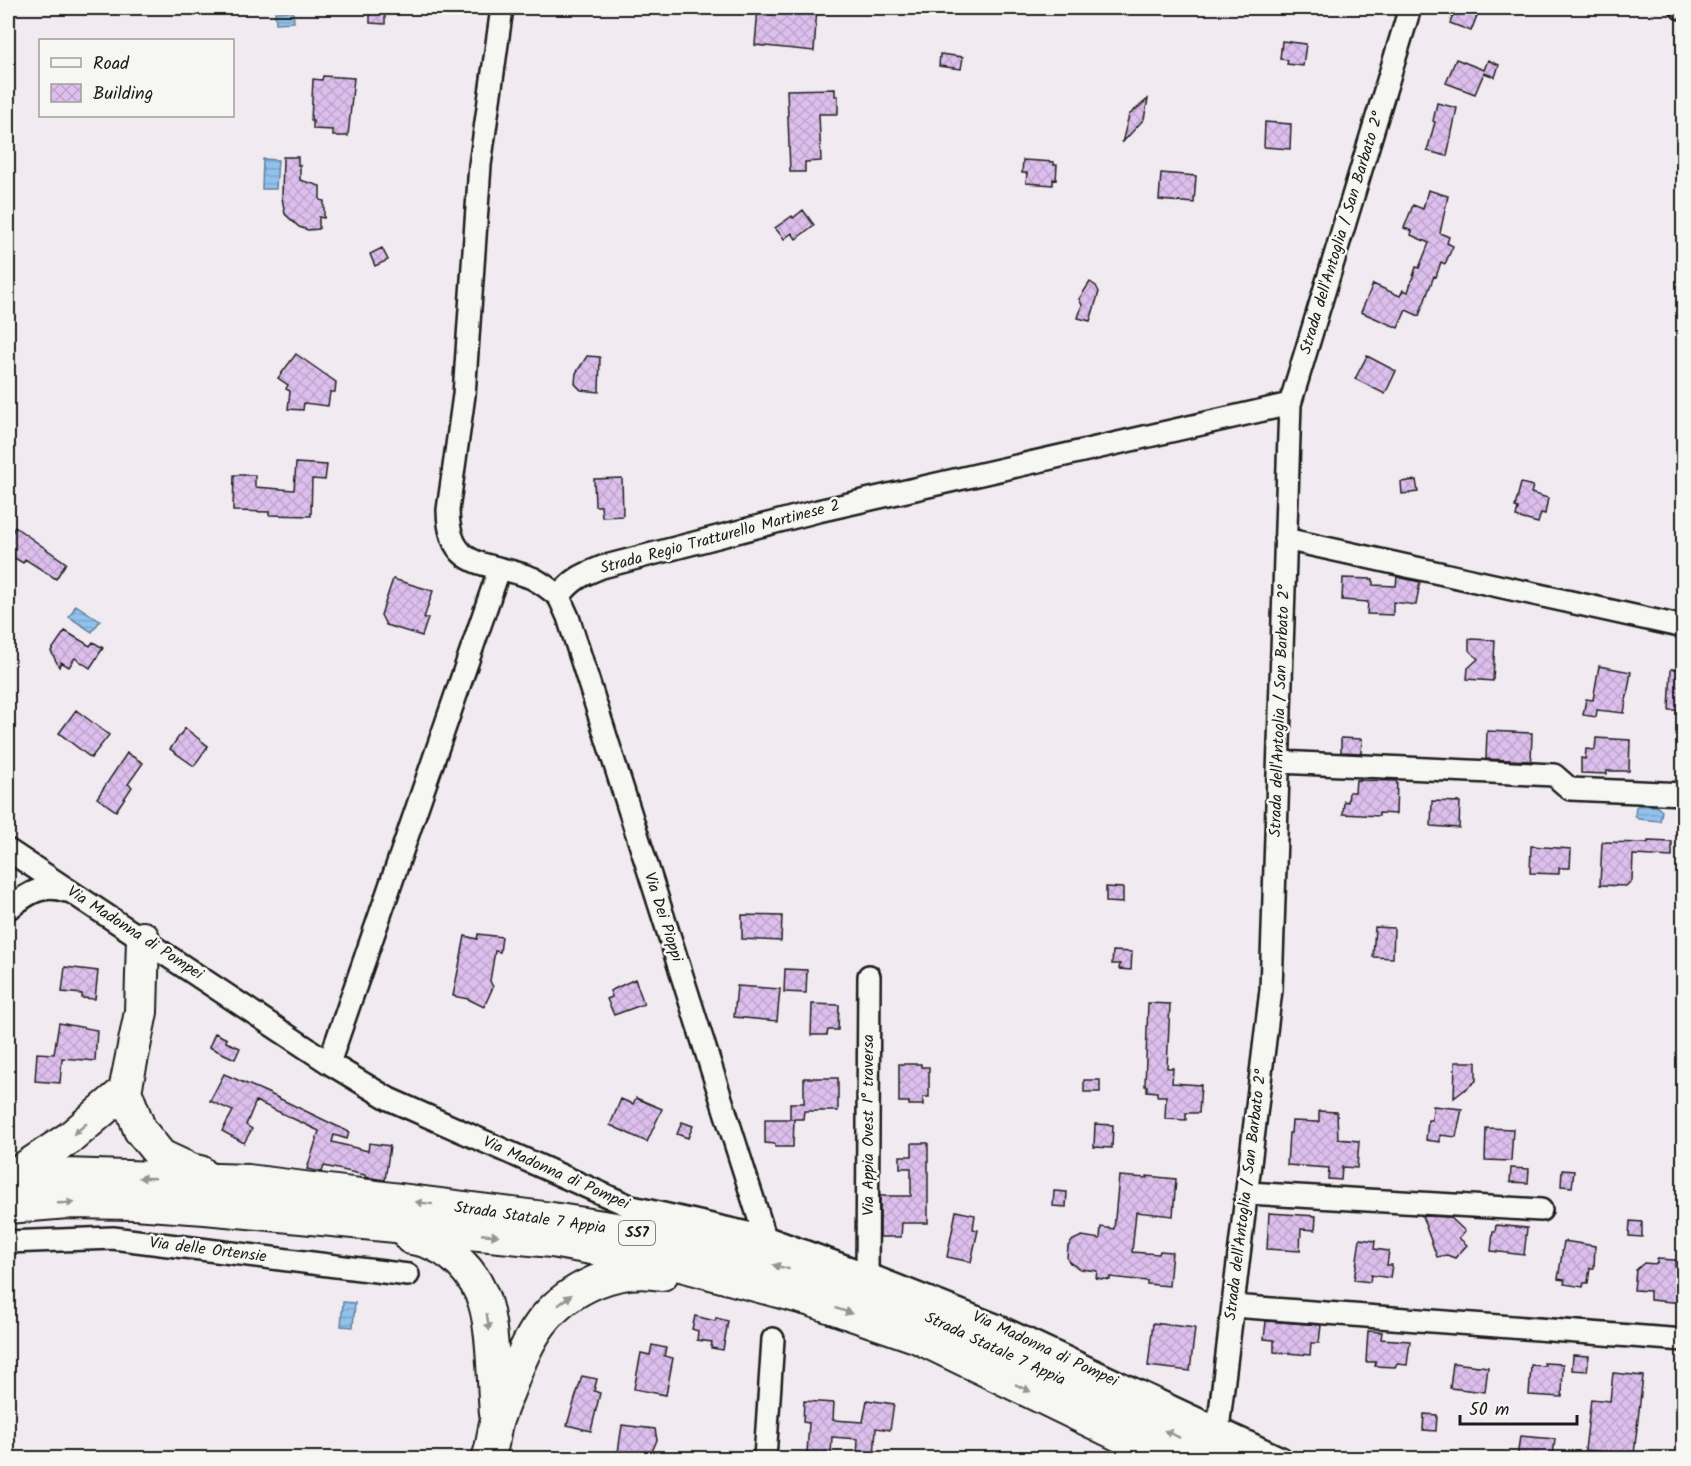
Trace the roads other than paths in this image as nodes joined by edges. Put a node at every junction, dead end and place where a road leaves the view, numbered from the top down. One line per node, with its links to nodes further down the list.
1 (502, 8): 5 (street)
2 (1410, 8): 3 (street, Strada dell'Antoglia / San Barbato 2°)
3 (1290, 404): 4 (street, Strada dell'Antoglia / San Barbato 2°); 6 (street, Strada Regio Tratturello Martinese 2)
4 (1285, 539): 7 (street); 8 (street, Strada dell'Antoglia / San Barbato 2°)
5 (499, 570): 6 (street); 15 (street)
6 (559, 597): 22 (street, Via Dei Pioppi)
7 (1683, 627)
8 (1278, 762): 9 (street); 19 (street, Strada dell'Antoglia / San Barbato 2°)
9 (1683, 794)
10 (13, 859): 11 (street, Via Madonna di Pompei); 12 (street)
11 (76, 894): 12 (street); 13 (street, Via Madonna di Pompei)
12 (9, 910)
13 (143, 938): 15 (street, Via Madonna di Pompei); 16 (highway)
14 (869, 976): 24 (street, Via Appia Ovest I° traversa)
15 (329, 1063): 22 (street, Via Madonna di Pompei)
16 (125, 1091): 17 (highway); 18 (highway, one-way to 18)
17 (248, 1181): 18 (highway, Strada Statale 7 Appia / SS7, one-way to 18); 31 (highway, Strada Statale 7 Appia / SS7, one-way to 17)
18 (9, 1187): 20 (highway, Strada Statale 7 Appia / SS7, one-way to 20)
19 (1247, 1193): 21 (street); 27 (street, Strada dell'Antoglia / San Barbato 2°)
20 (205, 1208): 26 (highway, Strada Statale 7 Appia / SS7, one-way to 26); 30 (highway, one-way to 30)
21 (1541, 1210)
22 (765, 1237): 24 (street, Via Madonna di Pompei)
23 (8, 1242): 25 (street, Via delle Ortensie)
24 (867, 1274): 31 (street, Via Madonna di Pompei)
25 (408, 1275)
26 (808, 1299): 30 (highway, one-way to 26); 34 (highway, Strada Statale 7 Appia / SS7, one-way to 34)
27 (1233, 1306): 29 (street); 31 (street, Strada dell'Antoglia / San Barbato 2°)
28 (773, 1340): 33 (street)
29 (1683, 1341)
30 (496, 1422): 32 (highway)
31 (1222, 1444): 35 (street, Via Madonna di Pompei)
32 (488, 1458)
33 (765, 1458)
34 (1167, 1458)
35 (1281, 1458)

